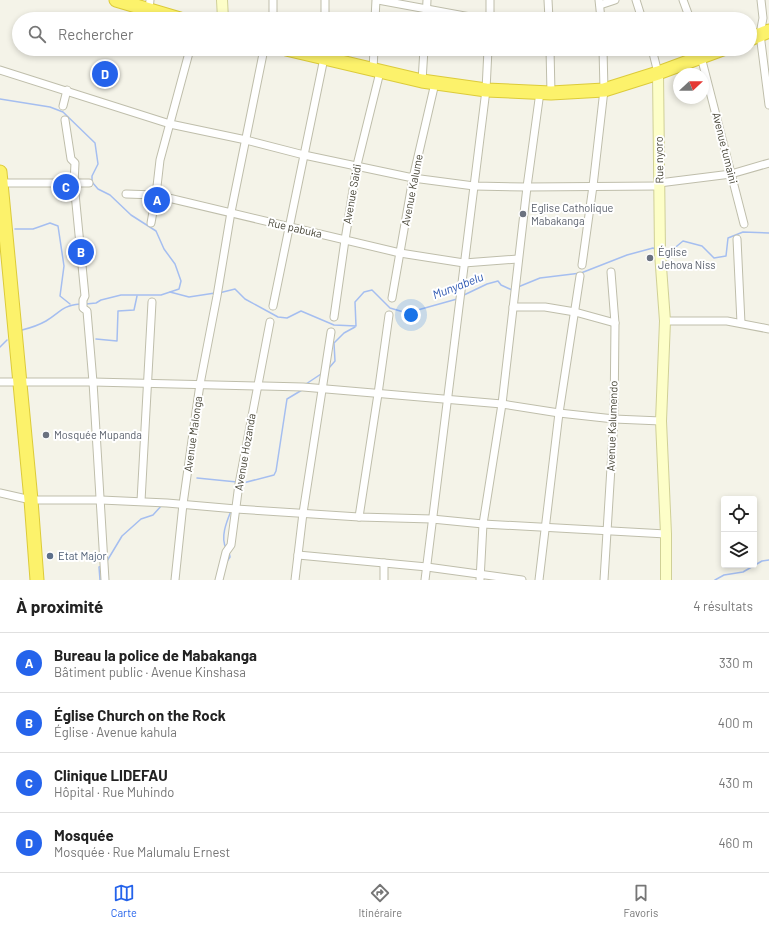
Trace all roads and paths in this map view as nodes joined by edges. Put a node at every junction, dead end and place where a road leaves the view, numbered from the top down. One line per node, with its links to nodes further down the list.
1 (116, 0): 14 (highway)
2 (222, 0): 17 (street)
3 (273, 0): 18 (street)
4 (325, 0): 19 (street)
5 (377, 0): 15 (street); 20 (street)
6 (427, 0): 15 (street)
7 (490, 0): 23 (street)
8 (548, 0): 24 (street)
9 (615, 0): 13 (street)
10 (636, 0): 25 (street)
11 (683, 0): 26 (street)
12 (761, 0): 27 (street)
13 (600, 3)
14 (150, 5): 16 (highway)
15 (427, 8): 21 (street); 22 (street)
16 (165, 12)
17 (223, 12)
18 (273, 12)
19 (325, 12)
20 (376, 12)
21 (427, 12)
22 (447, 12)
23 (490, 12)
24 (549, 12)
25 (640, 12)
26 (687, 12)
27 (760, 35): 49 (street)
28 (188, 56): 52 (street)
29 (263, 56): 53 (street, Avenue Malonga)
30 (323, 56): 54 (street)
31 (333, 56): 41 (highway)
32 (375, 56): 41 (street, Avenue Saidi)
33 (424, 56): 43 (street)
34 (488, 56): 46 (street)
35 (549, 56): 48 (street)
36 (603, 56): 47 (street)
37 (654, 56): 42 (street)
38 (695, 56): 42 (highway)
39 (702, 56): 57 (street, Avenue tumaini)
40 (0, 70): 45 (street)
41 (376, 71): 43 (highway); 56 (street, Avenue Saidi)
42 (658, 73): 47 (highway); 62 (street, Rue nyoro)
43 (422, 81): 44 (highway)
44 (435, 83): 46 (highway); 59 (street, Avenue Kalume)
45 (66, 90): 50 (street); 52 (street)
46 (486, 90): 48 (highway); 63 (street)
47 (604, 90): 48 (highway); 64 (street)
48 (545, 93): 65 (street)
49 (769, 105)
50 (63, 106)
51 (65, 120): 60 (street)
52 (170, 124): 53 (street); 67 (street)
53 (246, 140): 54 (street); 69 (street, Avenue Malonga)
54 (304, 155): 56 (street); 72 (street)
55 (769, 163): 57 (street)
56 (357, 165): 59 (street); 74 (street, Avenue Saidi)
57 (731, 174): 62 (street); 71 (street, Avenue tumaini)
58 (1, 178): 60 (street); 68 (highway)
59 (413, 178): 63 (street); 75 (street, Avenue Kalume)
60 (74, 183): 61 (street); 95 (street)
61 (89, 183)
62 (659, 184): 64 (street); 88 (street, Rue nyoro)
63 (474, 186): 65 (street); 77 (street)
64 (593, 186): 65 (street); 78 (street)
65 (527, 187): 76 (street)
66 (126, 194): 67 (street, Rue pabuka)
67 (156, 195): 69 (street, Rue pabuka); 70 (street)
68 (1, 197): 96 (highway)
69 (231, 212): 72 (street, Rue pabuka); 98 (street, Avenue Malonga)
70 (151, 223)
71 (744, 224)
72 (290, 228): 74 (street, Rue pabuka); 83 (street)
73 (737, 239): 91 (street)
74 (344, 240): 75 (street, Rue pabuka); 87 (street, Avenue Saidi)
75 (400, 253): 77 (street, Rue pabuka); 81 (street, Avenue Kalume)
76 (518, 259): 77 (street, Rue pabuka); 84 (street)
77 (464, 263): 102 (street)
78 (582, 265)
79 (612, 272): 90 (street, Avenue Kalumendo)
80 (580, 276): 85 (street)
81 (392, 298)
82 (152, 302): 97 (street)
83 (273, 306)
84 (513, 307): 85 (street); 103 (street)
85 (575, 312): 90 (street); 104 (street)
86 (389, 314): 101 (street)
87 (334, 317)
88 (664, 321): 91 (street); 106 (street)
89 (270, 322): 99 (street, Avenue Hozanda)
90 (615, 323): 105 (street, Avenue Kalumendo)
91 (741, 323): 92 (street)
92 (769, 329)
93 (331, 332): 100 (street)
94 (0, 382): 96 (street)
95 (93, 382): 96 (street); 97 (street); 109 (street)
96 (20, 383): 108 (highway)
97 (147, 384): 98 (street); 110 (street)
98 (200, 384): 99 (street); 111 (street, Avenue Malonga)
99 (257, 386): 100 (street); 112 (street, Avenue Hozanda)
100 (323, 389): 101 (street); 113 (street)
101 (378, 394): 102 (street); 114 (street)
102 (447, 400): 103 (street); 115 (street)
103 (502, 404): 104 (street); 116 (street)
104 (559, 413): 105 (street); 117 (street)
105 (614, 419): 106 (street); 118 (street, Avenue Kalumendo)
106 (661, 421): 119 (street)
107 (0, 493): 108 (street)
108 (31, 500): 109 (street); 124 (highway)
109 (101, 500): 110 (street); 125 (street)
110 (141, 502): 111 (street)
111 (183, 504): 112 (street); 126 (street, Avenue Malonga)
112 (233, 509): 113 (street); 127 (street, Avenue Hozanda)
113 (303, 513): 114 (street); 120 (street)
114 (359, 517): 115 (street)
115 (432, 519): 116 (street); 122 (street)
116 (483, 524): 117 (street); 123 (street)
117 (545, 528): 118 (street); 132 (street)
118 (607, 532): 119 (street); 133 (street, Avenue Kalumendo)
119 (666, 534): 134 (street)
120 (298, 555): 121 (street); 128 (street)
121 (384, 563): 122 (street); 129 (street)
122 (427, 567): 123 (street); 130 (street)
123 (480, 577): 131 (street)
124 (37, 580)
125 (105, 580)
126 (175, 580)
127 (218, 580)
128 (295, 580)
129 (384, 580)
130 (425, 580)
131 (522, 580)
132 (539, 580)
133 (604, 580)
134 (666, 580)

